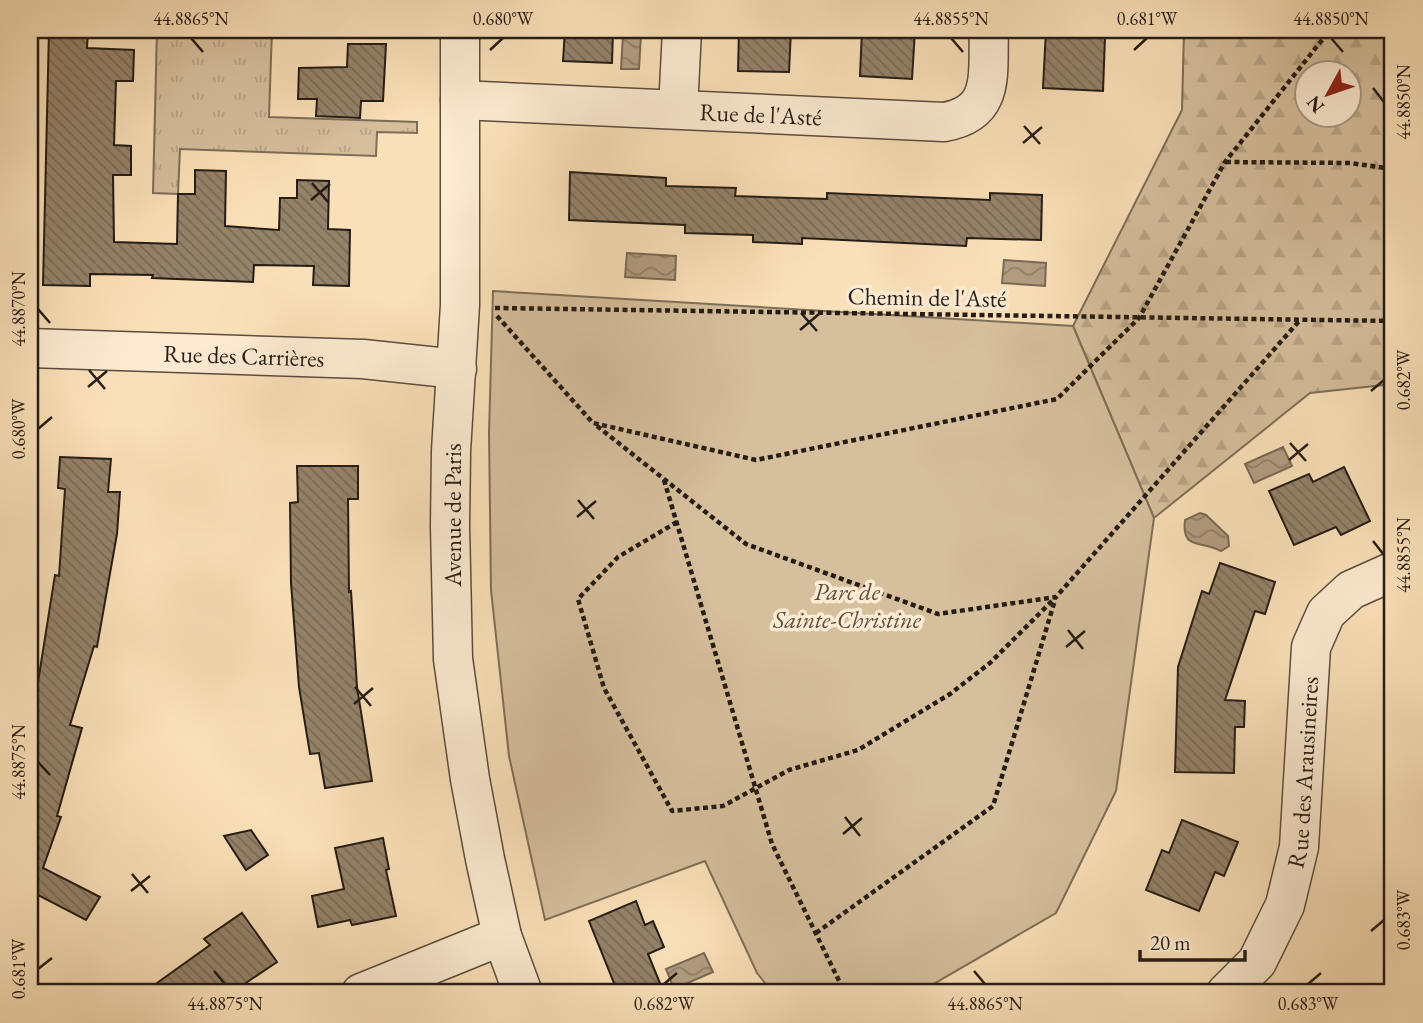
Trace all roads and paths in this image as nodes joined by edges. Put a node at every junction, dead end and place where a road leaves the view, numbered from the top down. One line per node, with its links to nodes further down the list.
1 (460, 30): 5 (street, Avenue de Paris)
2 (682, 30): 6 (street)
3 (989, 30): 6 (street, Rue de l'Asté)
4 (1330, 30): 7 (path)
5 (460, 100): 6 (street, Rue de l'Asté); 13 (street, Avenue de Paris)
6 (678, 109)
7 (1225, 162): 8 (path); 9 (path)
8 (1393, 169)
9 (1139, 318): 10 (path, Chemin de l'Asté); 14 (path); 14 (path, Chemin de l'Asté)
10 (1300, 320): 11 (path, Chemin de l'Asté); 18 (path)
11 (1393, 321)
12 (30, 348): 13 (street, Rue des Carrières)
13 (457, 369): 21 (street, Avenue de Paris)
14 (593, 423): 15 (path)
15 (664, 480): 16 (path); 18 (path)
16 (677, 522): 19 (path); 19 (path)
17 (1393, 573): 25 (street, Rue des Arausineires)
18 (1056, 597): 19 (path); 20 (path)
19 (755, 788): 20 (path)
20 (816, 933): 24 (path)
21 (502, 936): 22 (street); 23 (street, Avenue de Paris)
22 (361, 993)
23 (523, 993)
24 (845, 993)
25 (1226, 993)

